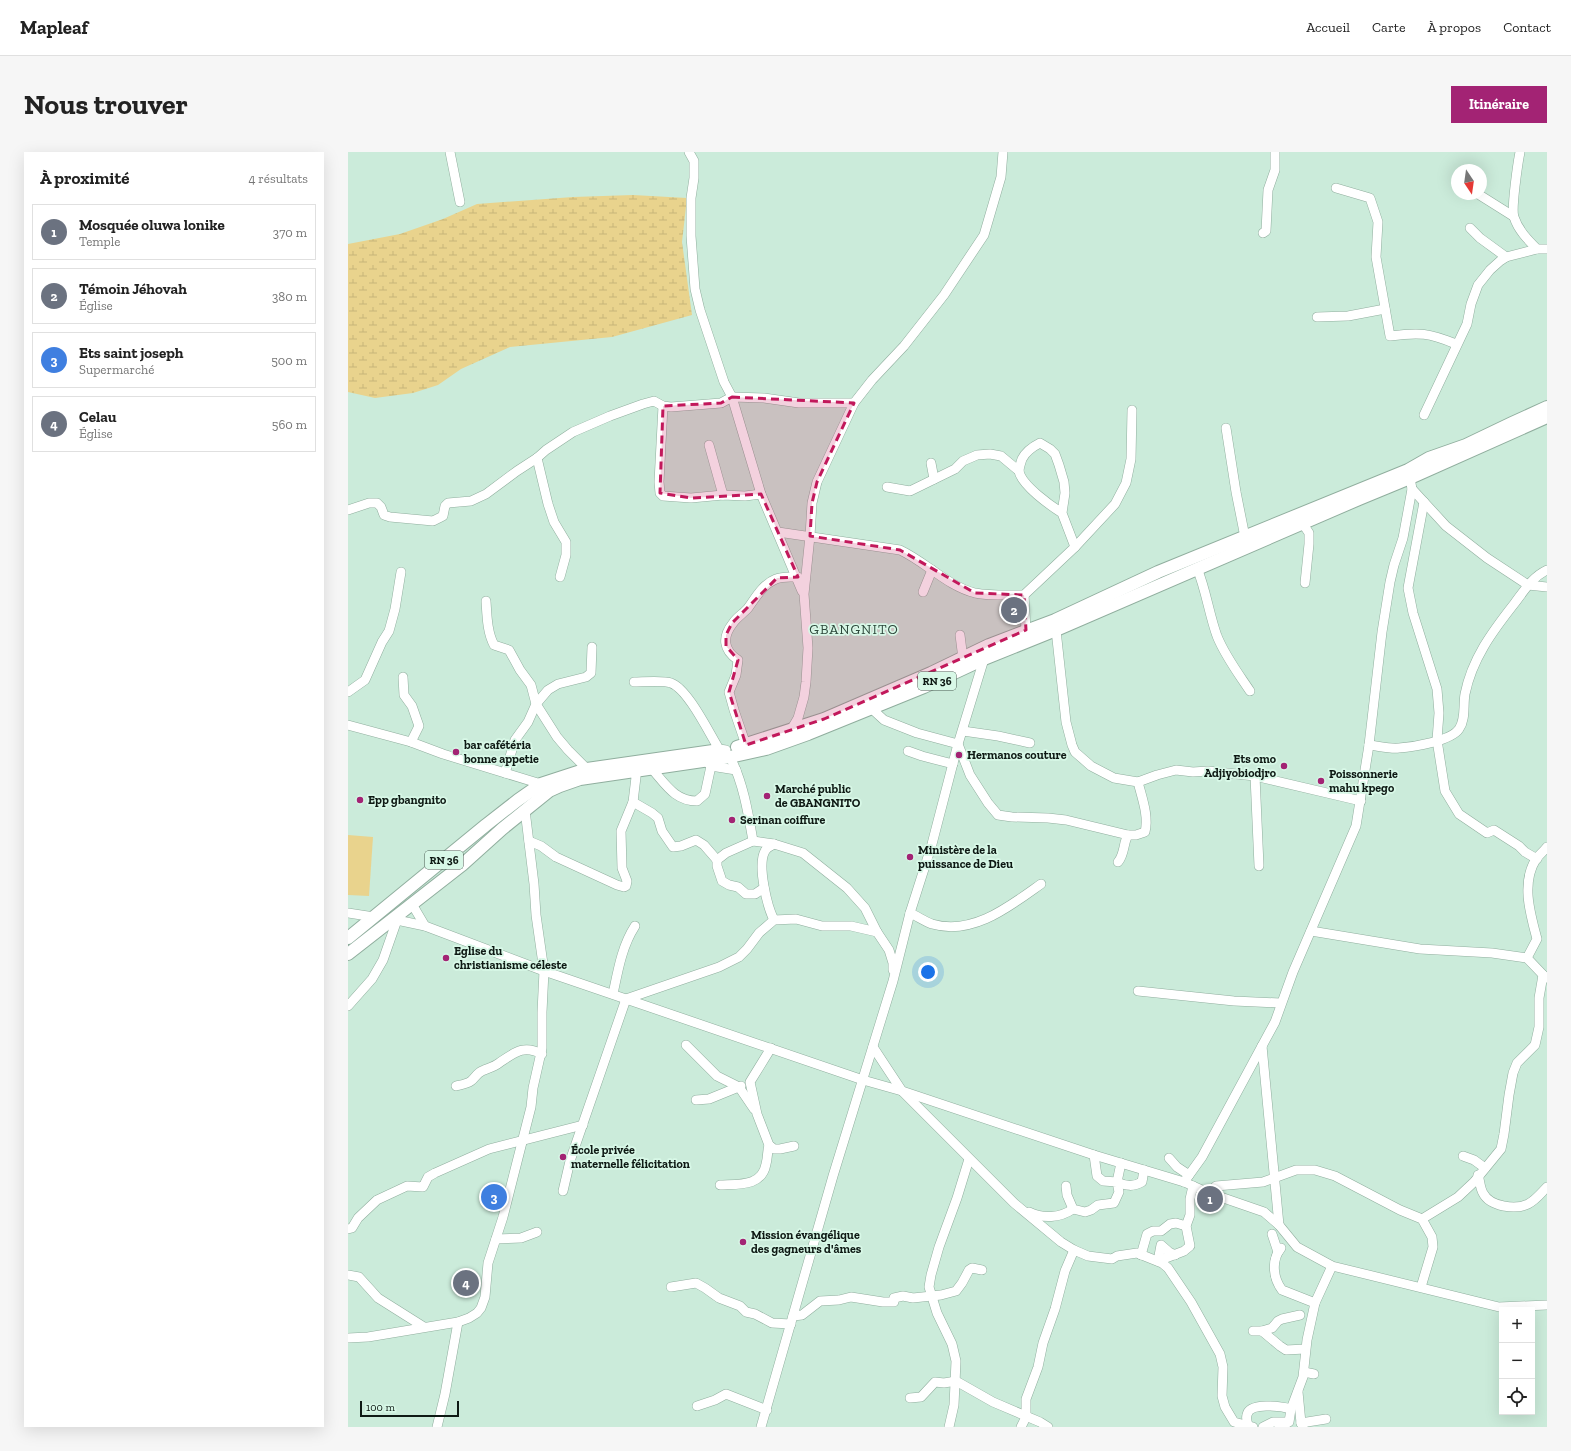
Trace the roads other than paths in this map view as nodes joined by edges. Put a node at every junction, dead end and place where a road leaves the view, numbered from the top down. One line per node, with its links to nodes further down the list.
1 (450, 152): 10 (street)
2 (689, 152): 7 (street)
3 (697, 152): 7 (street)
4 (1003, 152): 21 (street)
5 (1275, 152): 13 (street)
6 (1520, 152): 11 (street)
7 (694, 161): 20 (street)
8 (1336, 188): 17 (street)
9 (1487, 200): 11 (street)
10 (460, 202)
11 (1513, 216): 14 (street)
12 (1470, 228): 16 (street)
13 (1263, 233)
14 (1537, 249): 15 (street); 16 (street)
15 (1547, 249)
16 (1506, 257): 19 (street)
17 (1385, 309): 18 (street); 19 (street)
18 (1317, 317)
19 (1456, 344): 25 (street)
20 (732, 398): 21 (street); 22 (street); 35 (street)
21 (854, 403): 42 (street)
22 (663, 406): 29 (street); 36 (street)
23 (1547, 407): 43 (main road, RN 36)
24 (1132, 410): 44 (street)
25 (1424, 415)
26 (1547, 418): 33 (main road, RN 36)
27 (1226, 428): 43 (street)
28 (709, 445): 36 (street)
29 (537, 458): 38 (street); 49 (street)
30 (931, 463): 32 (street)
31 (1019, 470): 32 (street); 39 (street); 39 (street)
32 (934, 479): 34 (street)
33 (1411, 483): 37 (street); 40 (main road, RN 36); 77 (street)
34 (887, 487)
35 (761, 494): 36 (street); 41 (street)
36 (723, 495)
37 (1424, 502): 52 (street); 72 (street)
38 (348, 510)
39 (1062, 514): 44 (street)
40 (1303, 524): 45 (main road, RN 36); 51 (street)
41 (778, 532): 42 (street); 50 (street)
42 (810, 536): 46 (street); 55 (street)
43 (1245, 537): 58 (main road, RN 36)
44 (1075, 547): 56 (street)
45 (1197, 568): 59 (main road, RN 36); 65 (street)
46 (932, 570): 54 (street); 56 (street)
47 (1547, 570): 52 (street)
48 (401, 572): 66 (street)
49 (560, 577)
50 (798, 577): 55 (street); 76 (street)
51 (1305, 583)
52 (1528, 585): 53 (street); 72 (street)
53 (1547, 587)
54 (923, 592)
55 (804, 594): 70 (street)
56 (1024, 595): 58 (street)
57 (486, 601): 67 (street)
58 (1026, 630): 62 (main road, RN 36)
59 (1056, 630): 62 (main road, RN 36); 88 (street)
60 (960, 635): 62 (street)
61 (592, 647): 67 (street)
62 (970, 667): 68 (main road, RN 36); 70 (main road, RN 36); 71 (street)
63 (403, 677): 73 (street)
64 (634, 682): 79 (street)
65 (1250, 691)
66 (348, 692)
67 (536, 704): 83 (street); 86 (street)
68 (872, 709): 75 (street); 79 (main road, RN 36)
69 (348, 725): 73 (street)
70 (791, 730): 76 (main road, RN 36)
71 (963, 731): 74 (street); 75 (street)
72 (1437, 740): 77 (street); 98 (street)
73 (411, 742): 86 (street)
74 (1030, 743)
75 (958, 744): 81 (street); 93 (street)
76 (746, 745): 79 (main road, RN 36)
77 (1369, 745): 90 (street)
78 (908, 751): 81 (street)
79 (728, 753): 80 (main road, RN 36); 83 (main road, RN 36); 84 (street)
80 (708, 763): 82 (main road, RN 36); 82 (street); 84 (street)
81 (953, 764): 106 (street)
82 (651, 768): 85 (main road, RN 36)
83 (587, 769): 89 (main road, RN 36)
84 (736, 770): 95 (street)
85 (633, 771): 91 (street); 92 (main road, RN 36)
86 (505, 773): 89 (street)
87 (1255, 776): 88 (street); 90 (street); 101 (street)
88 (1138, 782): 93 (street)
89 (541, 784): 107 (main road, RN 36)
90 (1361, 801): 112 (street)
91 (633, 802): 94 (street); 99 (street)
92 (525, 810): 94 (street); 104 (main road, RN 36)
93 (1128, 835): 100 (street)
94 (529, 841): 117 (street)
95 (753, 841): 96 (street); 99 (street)
96 (774, 844): 103 (street); 113 (street)
97 (1547, 847): 98 (street)
98 (1537, 859): 116 (street)
99 (717, 860): 103 (street)
100 (1118, 862)
101 (1259, 866)
102 (1041, 884): 106 (street)
103 (764, 888): 109 (street)
104 (412, 904): 108 (main road, RN 36); 110 (street)
105 (348, 913): 107 (street)
106 (910, 913): 119 (street)
107 (374, 917): 114 (main road, RN 36)
108 (395, 920): 110 (street); 115 (main road, RN 36); 124 (street)
109 (774, 920): 113 (street); 122 (street)
110 (425, 926): 117 (street)
111 (635, 926): 121 (street)
112 (1311, 931): 116 (street); 123 (street)
113 (877, 932): 119 (street)
114 (348, 938)
115 (348, 954)
116 (1527, 958): 118 (street)
117 (544, 971): 121 (street); 129 (street)
118 (1545, 977): 147 (street)
119 (893, 981): 127 (street)
120 (1138, 991): 123 (street)
121 (613, 994): 122 (street)
122 (626, 999): 128 (street); 137 (street)
123 (1280, 1004): 126 (street)
124 (348, 1006)
125 (686, 1045): 133 (street)
126 (1262, 1046): 148 (street); 149 (street)
127 (873, 1047): 130 (street); 134 (street)
128 (771, 1048): 130 (street); 131 (street)
129 (542, 1054): 132 (street); 138 (street)
130 (863, 1080): 134 (street); 183 (street)
131 (750, 1082): 133 (street); 136 (street)
132 (456, 1086)
133 (739, 1087): 135 (street); 136 (street)
134 (902, 1091): 141 (street); 144 (street)
135 (696, 1100)
136 (757, 1114): 139 (street)
137 (583, 1124): 138 (street); 155 (street)
138 (522, 1141): 163 (street); 167 (street)
139 (769, 1146): 140 (street); 151 (street)
140 (794, 1146)
141 (1094, 1155): 145 (street); 150 (street)
142 (1463, 1156): 147 (street)
143 (1169, 1158): 149 (street)
144 (969, 1159): 157 (street); 177 (street)
145 (1121, 1163): 146 (street); 150 (street)
146 (1144, 1170): 149 (street); 150 (street)
147 (1482, 1171): 154 (street); 160 (street)
148 (1275, 1177): 156 (street); 160 (street); 161 (street)
149 (1186, 1178): 153 (street)
150 (1117, 1182): 158 (street)
151 (720, 1185)
152 (1066, 1186): 158 (street)
153 (1194, 1186): 156 (street); 162 (street)
154 (1547, 1187)
155 (564, 1191)
156 (1209, 1192): 161 (street)
157 (1014, 1202): 159 (street); 165 (street)
158 (1073, 1209): 159 (street)
159 (1040, 1217): 165 (street)
160 (1422, 1219): 176 (street)
161 (1279, 1225): 172 (street)
162 (1186, 1226): 169 (street); 170 (street)
163 (348, 1230)
164 (537, 1232): 167 (street)
165 (1049, 1232): 168 (street)
166 (1272, 1234): 178 (street)
167 (496, 1239): 184 (street)
168 (1074, 1250): 169 (street); 198 (street)
169 (1141, 1255): 171 (street)
170 (1175, 1255): 171 (street); 171 (street)
171 (1158, 1261): 200 (street)
172 (1332, 1266): 176 (street); 178 (street)
173 (982, 1270): 177 (street)
174 (348, 1275): 185 (street)
175 (671, 1287): 183 (street)
176 (1421, 1287): 181 (street)
177 (932, 1296): 183 (street); 192 (street)
178 (1315, 1303): 189 (street)
179 (1547, 1306): 180 (street)
180 (1535, 1307)
181 (1499, 1311)
182 (1300, 1315): 187 (street)
183 (792, 1320): 197 (street)
184 (458, 1322): 185 (street); 205 (street)
185 (424, 1327): 188 (street)
186 (1253, 1331): 187 (street)
187 (1262, 1331): 189 (street)
188 (348, 1338)
189 (1305, 1350): 190 (street)
190 (1304, 1372): 191 (street); 193 (street)
191 (1314, 1374)
192 (956, 1381): 194 (street); 198 (street); 206 (street)
193 (1298, 1392): 196 (street); 202 (street)
194 (910, 1398)
195 (696, 1406): 197 (street)
196 (1291, 1408): 201 (street); 204 (street)
197 (767, 1410): 203 (street)
198 (1026, 1417): 207 (street); 208 (street)
199 (1326, 1419): 202 (street)
200 (1231, 1425): 204 (street)
201 (1286, 1425): 209 (street)
202 (1302, 1425)
203 (763, 1426)
204 (1250, 1426)
205 (437, 1427)
206 (949, 1427)
207 (1021, 1427)
208 (1048, 1427)
209 (1263, 1427)

